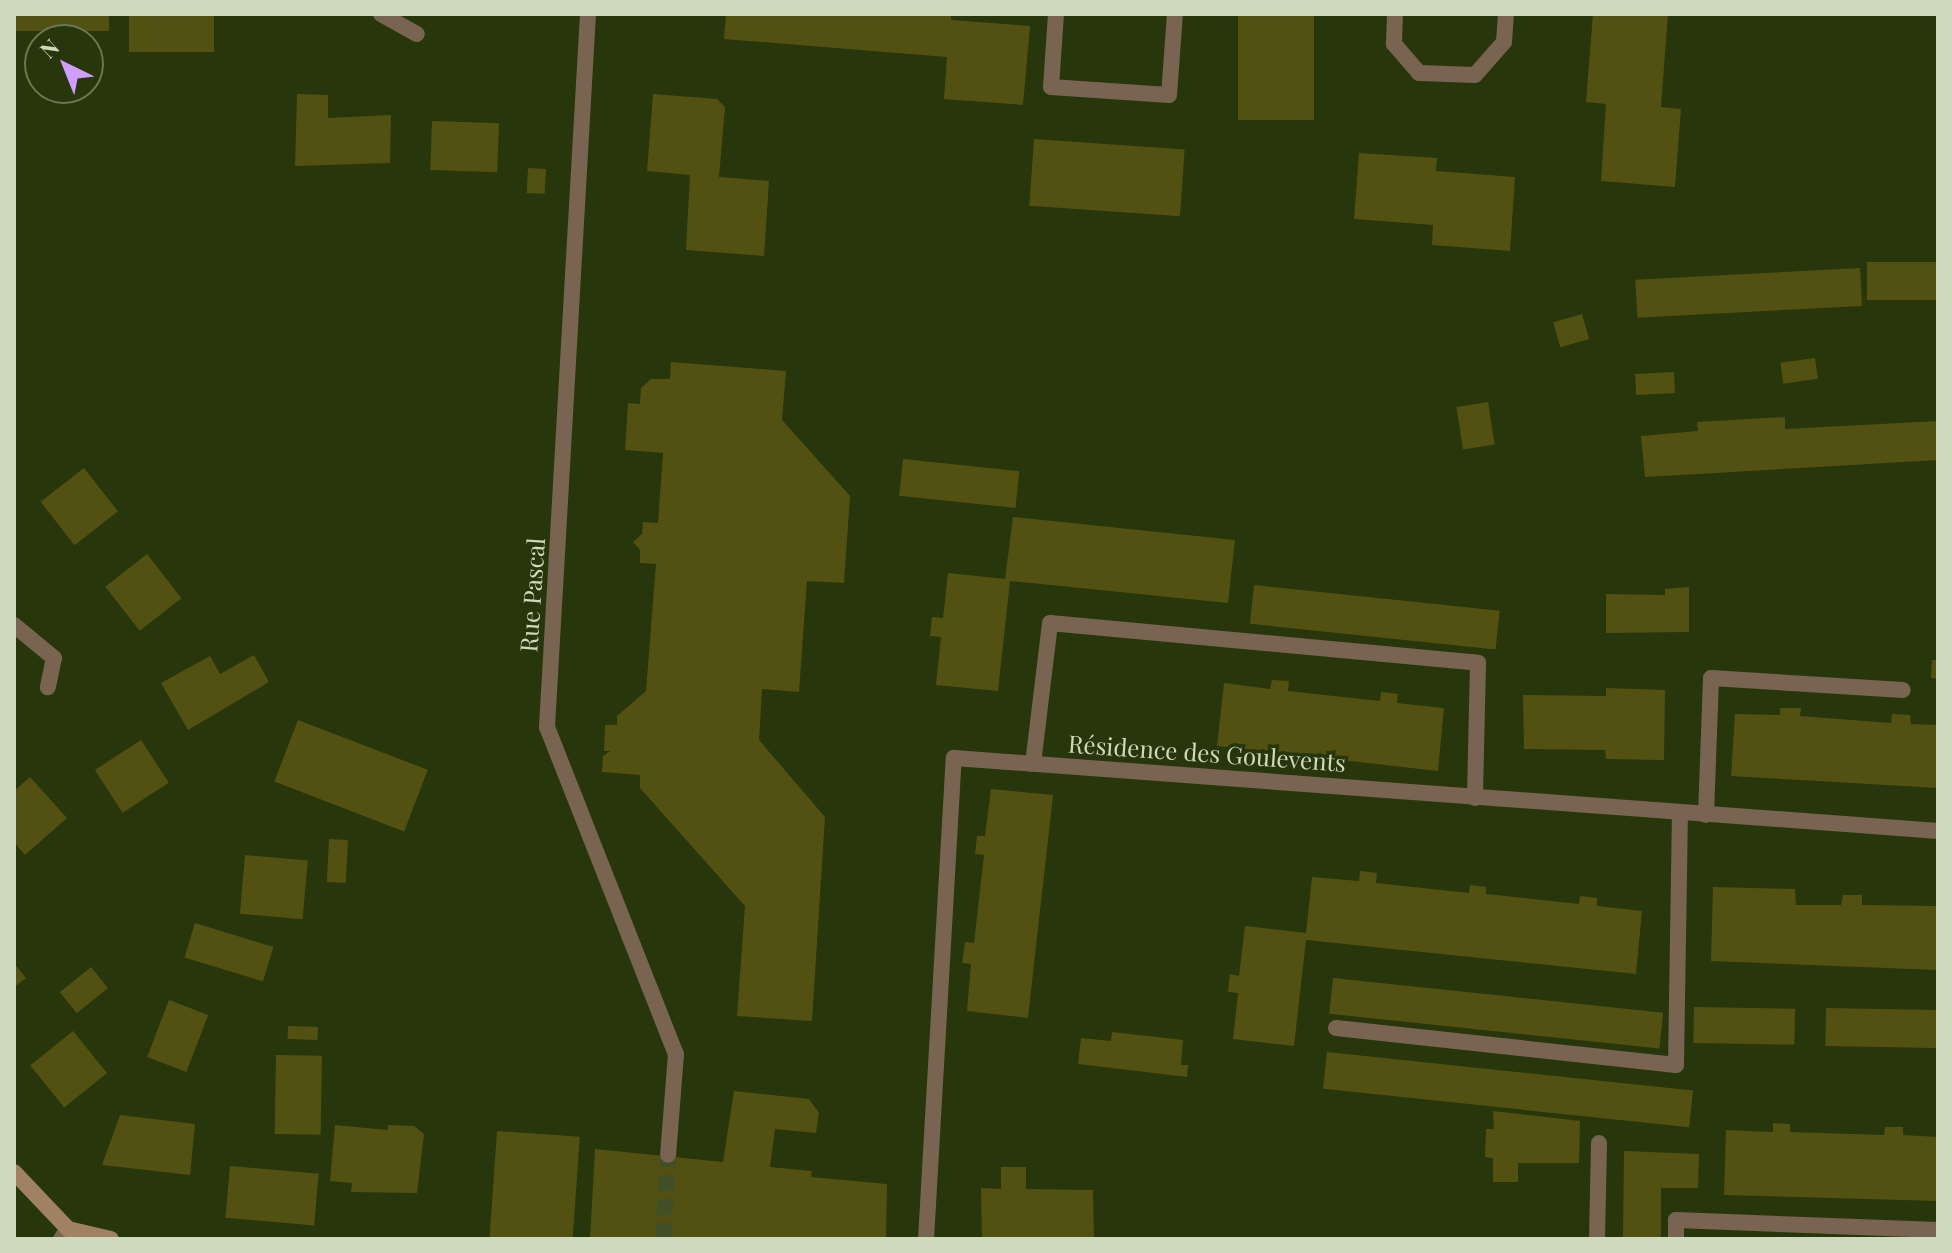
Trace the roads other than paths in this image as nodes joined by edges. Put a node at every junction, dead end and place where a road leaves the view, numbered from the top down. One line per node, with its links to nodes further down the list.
1 (381, 14): 7 (street)
2 (588, 14): 18 (street, Rue Pascal)
3 (1056, 14): 4 (street)
4 (1175, 14)
5 (1395, 14): 6 (street)
6 (1506, 14)
7 (417, 34)
8 (14, 625): 9 (street)
9 (48, 687)
10 (1903, 690): 14 (street)
11 (1033, 764): 12 (street, Résidence des Goulevents); 12 (street); 23 (street, Résidence des Goulevents)
12 (1475, 798): 13 (street, Résidence des Goulevents)
13 (1680, 813): 14 (street, Résidence des Goulevents); 16 (street)
14 (1706, 815): 15 (street, Résidence des Goulevents)
15 (1938, 831)
16 (1336, 1028)
17 (1599, 1143): 24 (street)
18 (668, 1155)
19 (14, 1172): 21 (street)
20 (1938, 1230): 25 (street)
21 (64, 1234): 22 (street)
22 (111, 1239)
23 (926, 1239)
24 (1597, 1239)
25 (1676, 1239)

